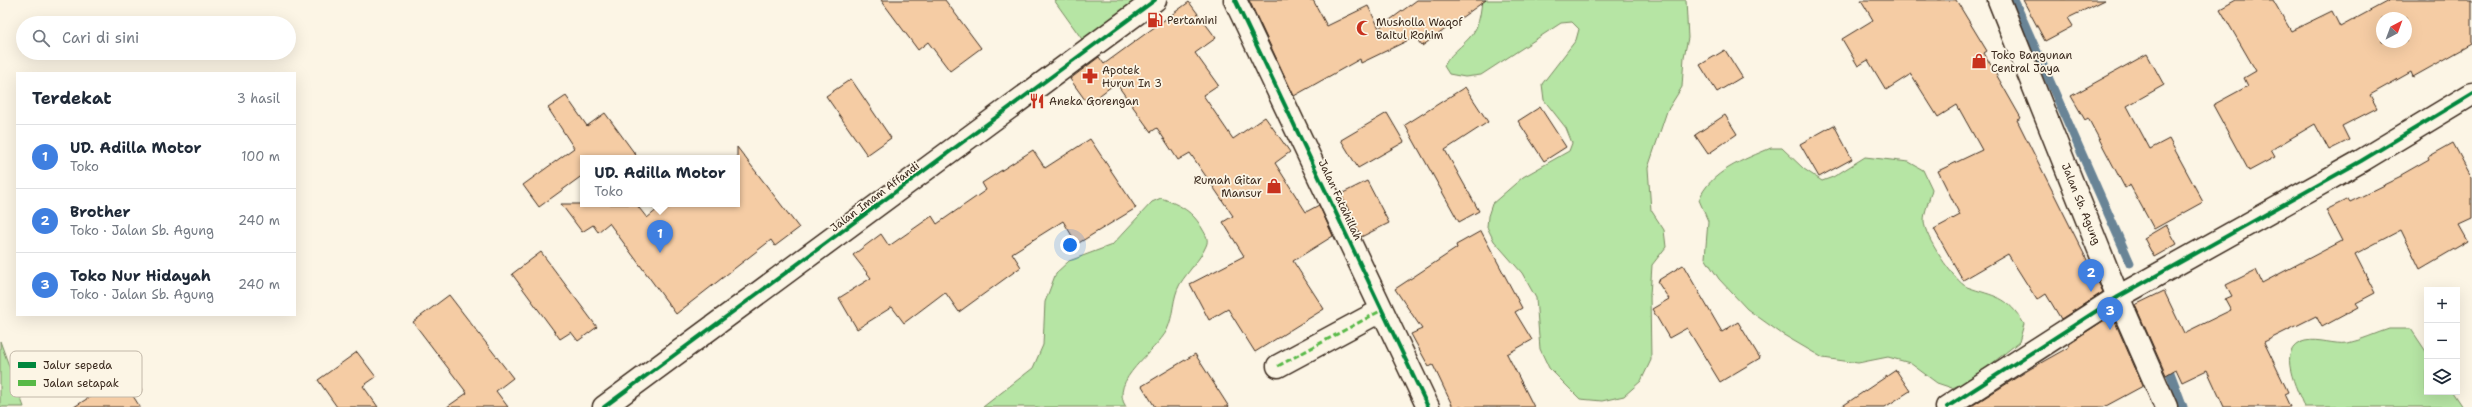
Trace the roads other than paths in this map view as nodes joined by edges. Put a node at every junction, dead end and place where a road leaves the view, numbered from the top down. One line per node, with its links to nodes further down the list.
1 (1155, 0): 8 (street, Jalan Imam Affandi)
2 (1235, 0): 6 (street, Jalan Fatahillah)
3 (1999, 0): 5 (street, Jalan Sb. Agung)
4 (2472, 94): 5 (street)
5 (2118, 297): 10 (street); 11 (street, Jalan Sb. Agung)
6 (1382, 310): 7 (street); 9 (street, Jalan Fatahillah)
7 (1278, 366)
8 (604, 407)
9 (1428, 407)
10 (1947, 407)
11 (2166, 407)

